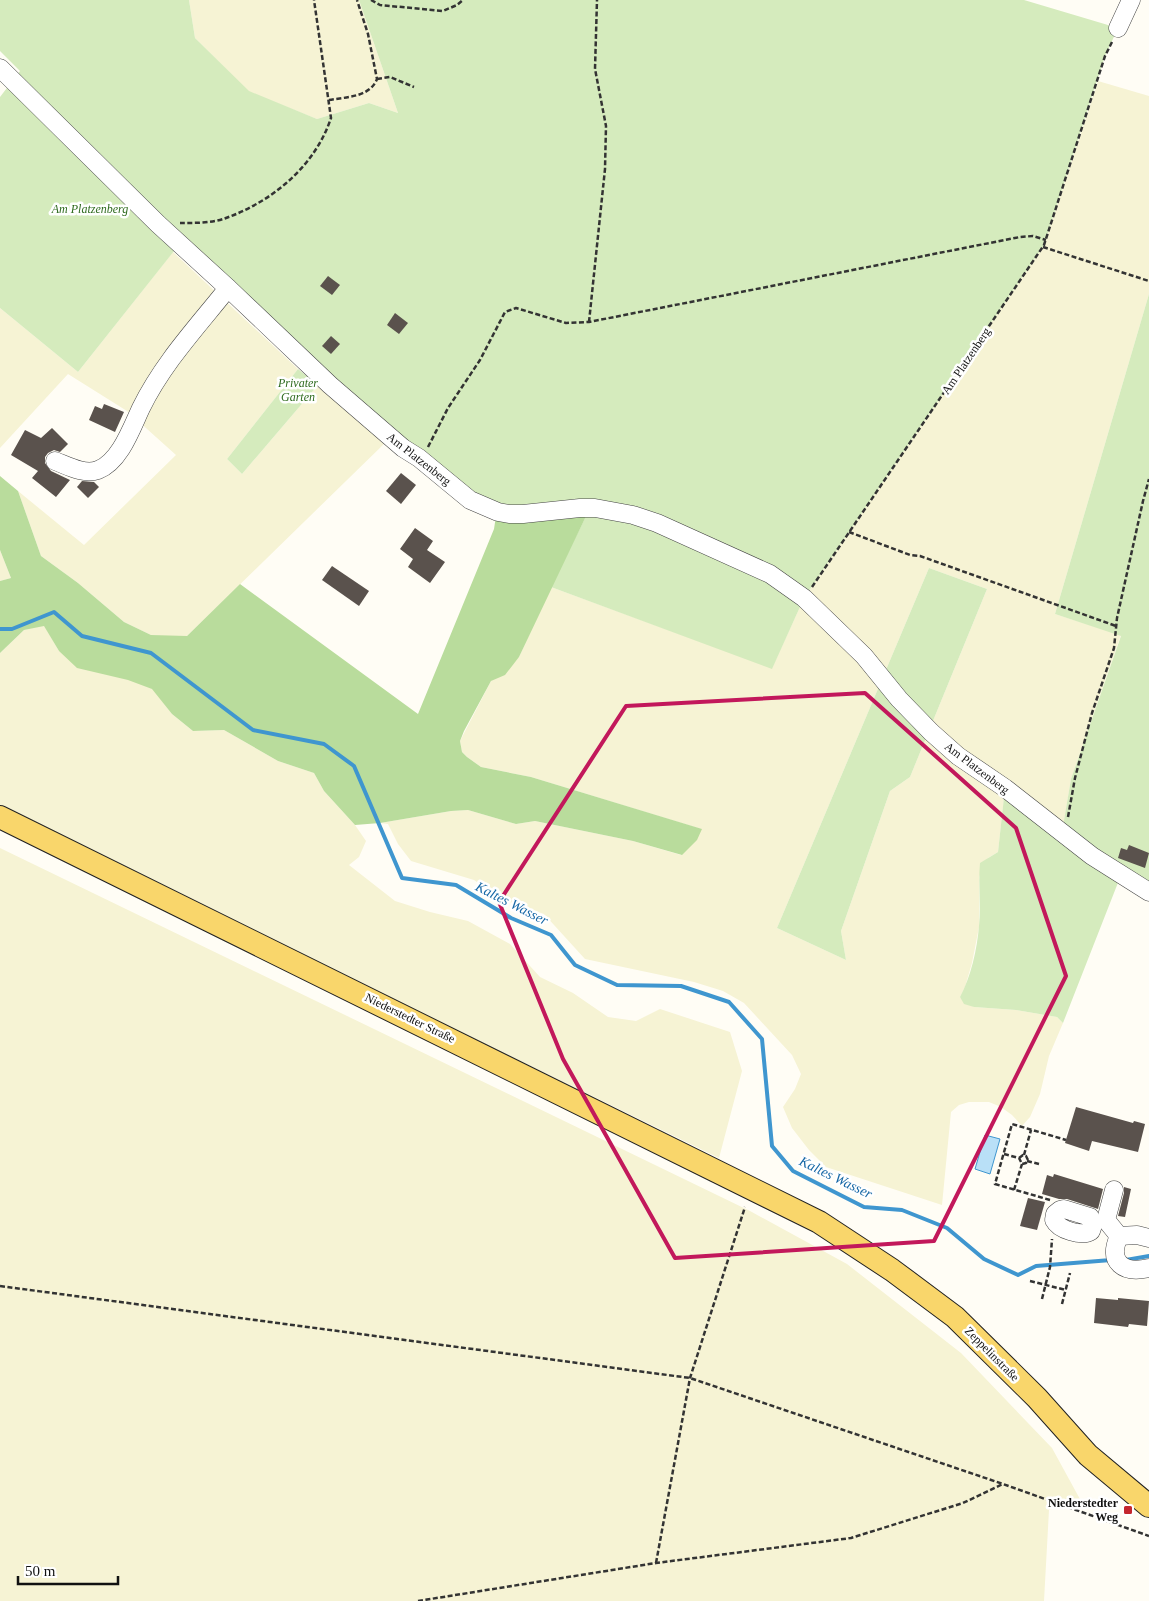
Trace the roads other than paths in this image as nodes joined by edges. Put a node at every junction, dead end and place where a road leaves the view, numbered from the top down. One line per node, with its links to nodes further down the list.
1 (1131, 0): 2 (street)
2 (1118, 28)
3 (0, 68): 4 (street, Am Platzenberg)
4 (228, 288): 5 (street); 7 (street, Am Platzenberg)
5 (54, 461)
6 (0, 817): 11 (main road, Niederstedter Straße)
7 (1149, 892)
8 (1114, 1190): 10 (street)
9 (1058, 1210): 10 (street)
10 (1099, 1221): 12 (street)
11 (819, 1222): 15 (main road, Zeppelinstraße)
12 (1119, 1236): 13 (street); 14 (street)
13 (1149, 1238)
14 (1149, 1268)
15 (1149, 1506)

